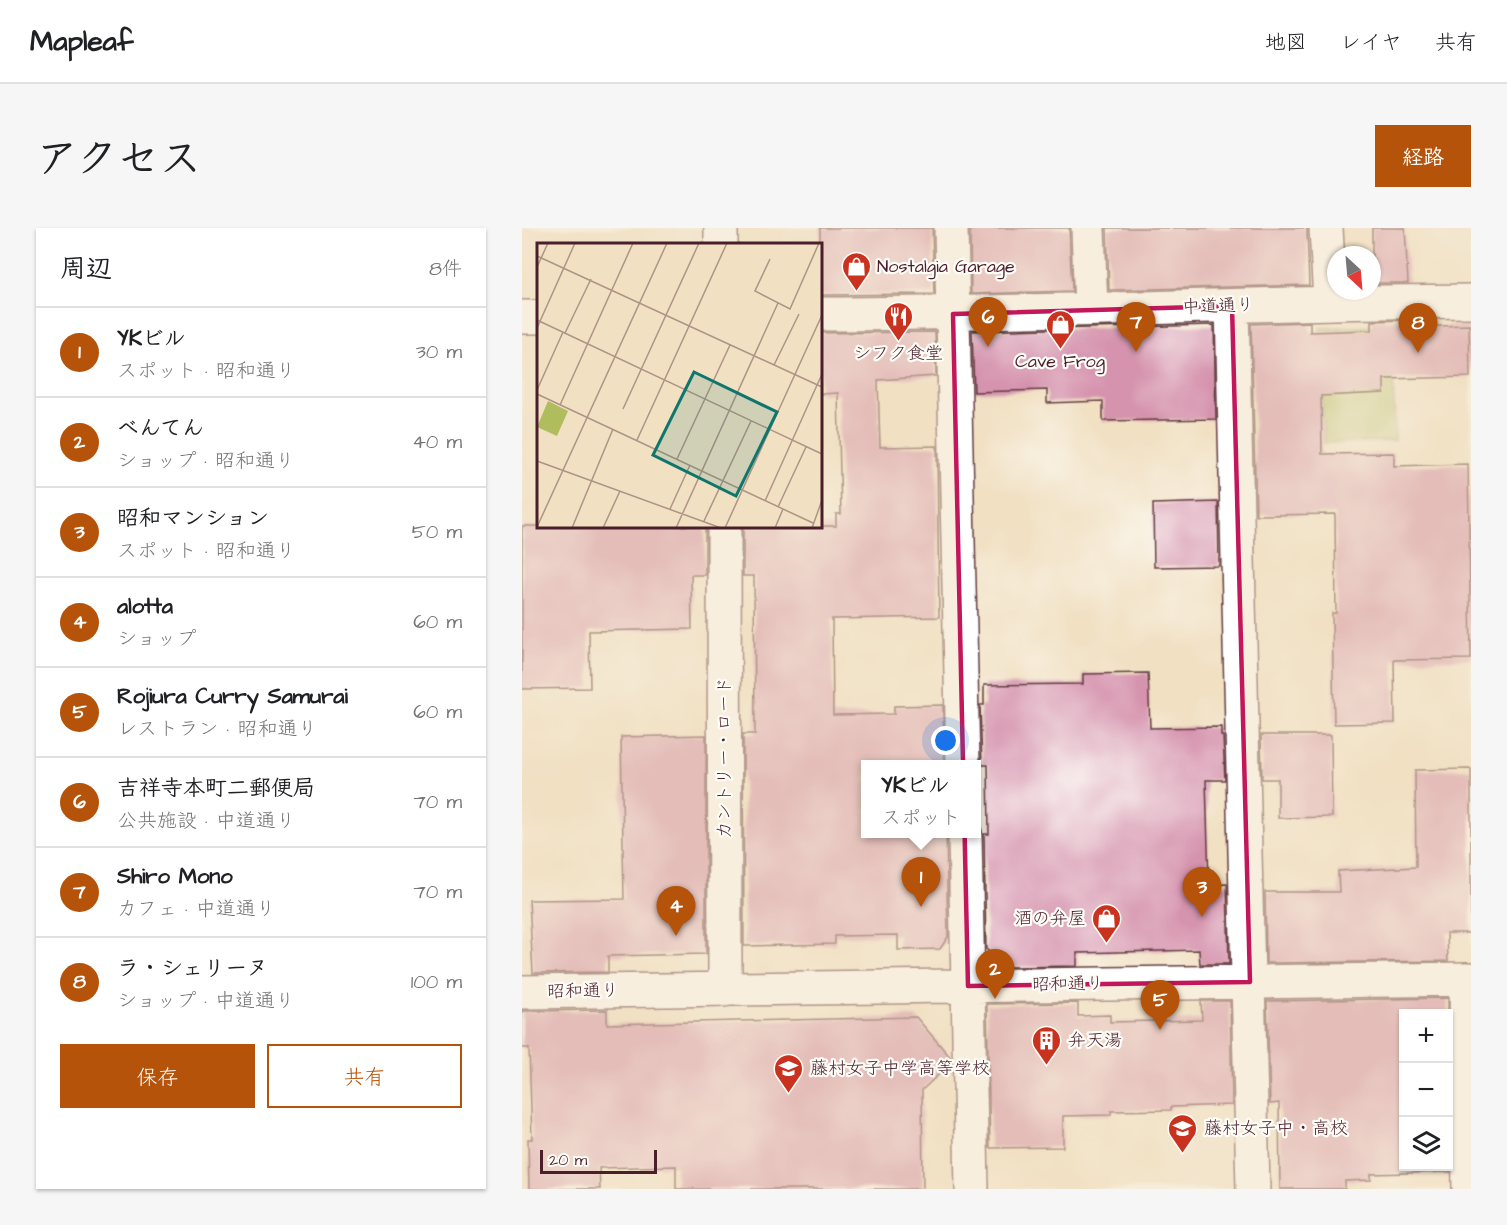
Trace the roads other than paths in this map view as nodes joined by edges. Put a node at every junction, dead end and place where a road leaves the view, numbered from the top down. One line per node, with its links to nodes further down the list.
1 (951, 228): 9 (street)
2 (1088, 228): 7 (street)
3 (1326, 228): 5 (street)
4 (1471, 301): 5 (street, 中道通り)
5 (1330, 302): 6 (street, 中道通り)
6 (1232, 306): 7 (street, 中道通り); 14 (street)
7 (1091, 309): 9 (street, 中道通り)
8 (822, 314): 9 (street, 中道通り)
9 (953, 314): 11 (street)
10 (724, 528): 16 (street, カントリー・ロード)
11 (963, 760)
12 (964, 838): 15 (street)
13 (1468, 979): 14 (street, 昭和通り); 20 (street)
14 (1250, 982): 15 (street, 昭和通り); 19 (street)
15 (968, 986): 16 (street, 昭和通り); 18 (street)
16 (724, 990): 17 (street, 昭和通り)
17 (522, 992)
18 (972, 1189)
19 (1253, 1189)
20 (1469, 1189)

